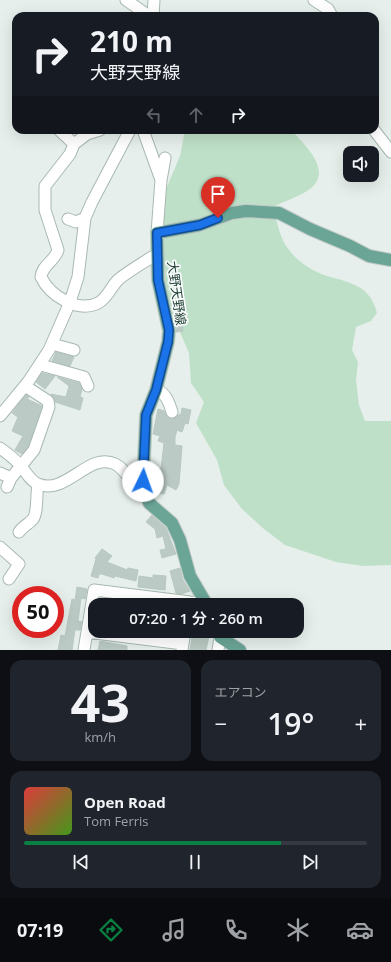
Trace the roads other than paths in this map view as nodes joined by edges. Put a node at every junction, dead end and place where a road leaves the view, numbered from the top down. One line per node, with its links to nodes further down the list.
1 (154, 0): 6 (street)
2 (314, 0): 7 (street)
3 (128, 2): 4 (street); 5 (street)
4 (130, 12)
5 (143, 12)
6 (153, 12)
7 (330, 12)
8 (63, 134): 13 (street)
9 (84, 134): 13 (street)
10 (126, 134): 17 (street)
11 (144, 134): 16 (street)
12 (377, 134): 14 (street)
13 (74, 144): 22 (street)
14 (391, 152)
15 (165, 158): 16 (street)
16 (161, 180): 19 (street)
17 (85, 218): 18 (street); 22 (street)
18 (68, 219)
19 (157, 233): 20 (main road, 大野天野線); 21 (main road)
20 (158, 255): 22 (street); 28 (main road, 大野天野線)
21 (391, 260)
22 (70, 302): 23 (street)
23 (52, 344): 24 (street); 25 (street)
24 (74, 350)
25 (41, 365): 26 (street); 27 (street)
26 (25, 386): 30 (street); 32 (street)
27 (88, 386)
28 (156, 390): 29 (street); 35 (main road, 大野天野線)
29 (172, 412)
30 (0, 416)
31 (0, 448): 32 (street)
32 (20, 465): 33 (street); 34 (street)
33 (0, 473)
34 (38, 484): 35 (street); 36 (street)
35 (147, 498): 41 (main road, 大野天野線)
36 (19, 532)
37 (0, 547): 38 (street)
38 (9, 579)
39 (93, 598): 40 (street)
40 (149, 598)
41 (203, 598)
42 (88, 626): 43 (street)
43 (87, 632): 46 (street); 48 (street)
44 (220, 638): 49 (street)
45 (225, 638): 50 (main road)
46 (136, 644): 47 (street)
47 (183, 647)
48 (84, 650)
49 (218, 650)
50 (240, 650)

